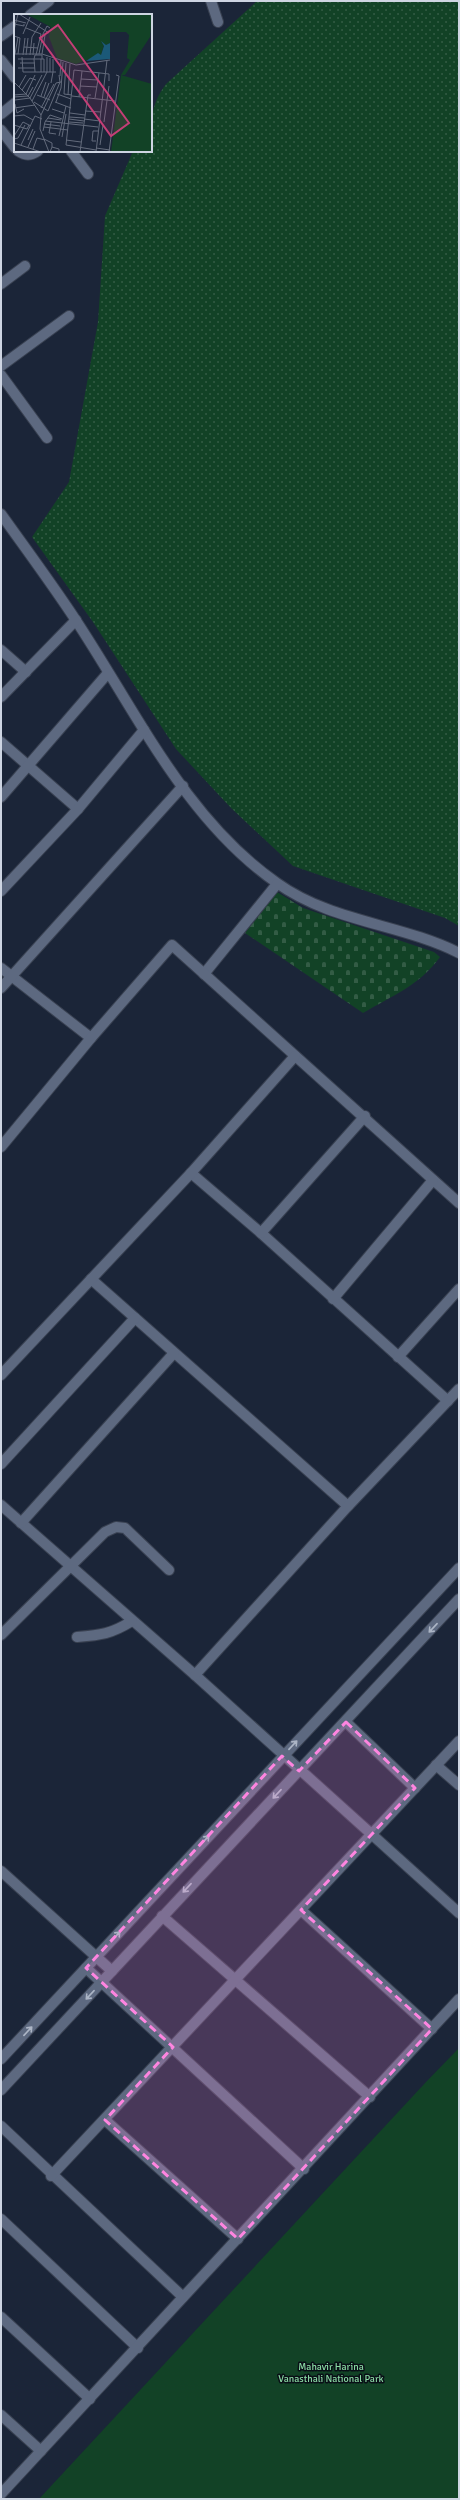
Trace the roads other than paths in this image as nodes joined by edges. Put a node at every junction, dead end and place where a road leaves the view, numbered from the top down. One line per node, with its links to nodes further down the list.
1 (48, 1): 3 (street)
2 (210, 1): 4 (street)
3 (31, 14)
4 (218, 22)
5 (14, 27): 6 (street)
6 (1, 36)
7 (1, 60): 8 (street)
8 (14, 77)
9 (14, 103): 10 (street)
10 (1, 114)
11 (1, 130): 12 (street)
12 (14, 147)
13 (20, 152): 14 (street)
14 (36, 152)
15 (72, 152): 16 (street)
16 (88, 174)
17 (25, 266): 18 (street)
18 (1, 284)
19 (69, 316): 20 (street)
20 (1, 366)
21 (1, 374): 22 (street)
22 (47, 438)
23 (1, 514): 24 (street)
24 (76, 620): 26 (street); 27 (street)
25 (1, 650): 26 (street)
26 (26, 672): 28 (street)
27 (108, 673): 29 (street); 31 (street)
28 (1, 697)
29 (144, 730): 32 (street); 34 (street)
30 (1, 742): 31 (street)
31 (29, 766): 33 (street); 34 (street)
32 (183, 786): 35 (street); 40 (street)
33 (1, 797)
34 (78, 809): 36 (street)
35 (278, 884): 37 (street); 39 (street)
36 (1, 891)
37 (459, 953)
38 (1, 968): 40 (street)
39 (204, 974): 42 (street); 43 (street)
40 (11, 975): 41 (street); 42 (street)
41 (1, 988)
42 (91, 1038): 45 (street)
43 (295, 1056): 44 (street); 46 (street)
44 (365, 1116): 47 (street); 49 (street)
45 (1, 1147)
46 (191, 1173): 49 (street); 50 (street)
47 (433, 1180): 48 (street); 52 (street)
48 (459, 1203)
49 (261, 1233): 52 (street)
50 (91, 1279): 53 (street); 56 (street)
51 (459, 1289): 55 (street)
52 (333, 1299): 55 (street)
53 (135, 1318): 54 (street); 59 (street)
54 (174, 1353): 60 (street); 62 (street)
55 (398, 1357): 58 (street)
56 (1, 1375)
57 (459, 1390): 58 (street)
58 (448, 1402): 60 (street)
59 (1, 1464)
60 (348, 1506): 70 (street)
61 (2, 1509): 62 (street)
62 (21, 1523): 63 (street)
63 (69, 1566): 65 (street); 67 (street); 68 (street)
64 (459, 1568): 73 (street, one-way to 64)
65 (169, 1570)
66 (459, 1600): 71 (street, one-way to 71)
67 (132, 1621): 69 (street); 70 (street)
68 (1, 1634)
69 (78, 1637)
70 (195, 1675): 73 (street)
71 (346, 1722): 75 (street); 77 (street)
72 (459, 1741): 74 (street)
73 (282, 1756): 75 (street); 83 (street, one-way to 73)
74 (436, 1765): 76 (street); 77 (street)
75 (299, 1771): 78 (street); 82 (street, one-way to 82)
76 (459, 1784)
77 (415, 1788): 78 (street)
78 (371, 1835): 80 (street); 81 (street)
79 (1, 1872): 83 (street)
80 (301, 1910): 86 (street); 89 (street)
81 (459, 1913)
82 (162, 1916): 85 (street); 86 (street)
83 (97, 1956): 84 (street); 85 (street)
84 (86, 1968): 87 (street); 91 (street, one-way to 84)
85 (112, 1971): 87 (street)
86 (236, 1979): 90 (street); 93 (street)
87 (102, 1982): 90 (street); 92 (street, one-way to 92)
88 (459, 1999): 89 (street)
89 (432, 2029): 93 (street)
90 (173, 2047): 94 (street); 96 (street)
91 (1, 2059)
92 (1, 2090)
93 (370, 2097): 96 (street)
94 (105, 2120): 97 (street); 99 (street)
95 (1, 2126): 97 (street)
96 (304, 2169): 99 (street)
97 (52, 2176): 100 (street)
98 (1, 2220): 102 (street)
99 (238, 2239): 100 (street)
100 (183, 2297): 102 (street)
101 (1, 2317): 103 (street)
102 (138, 2348): 103 (street)
103 (90, 2398): 105 (street)
104 (1, 2414): 105 (street)
105 (41, 2451): 106 (street)
106 (1, 2494)

